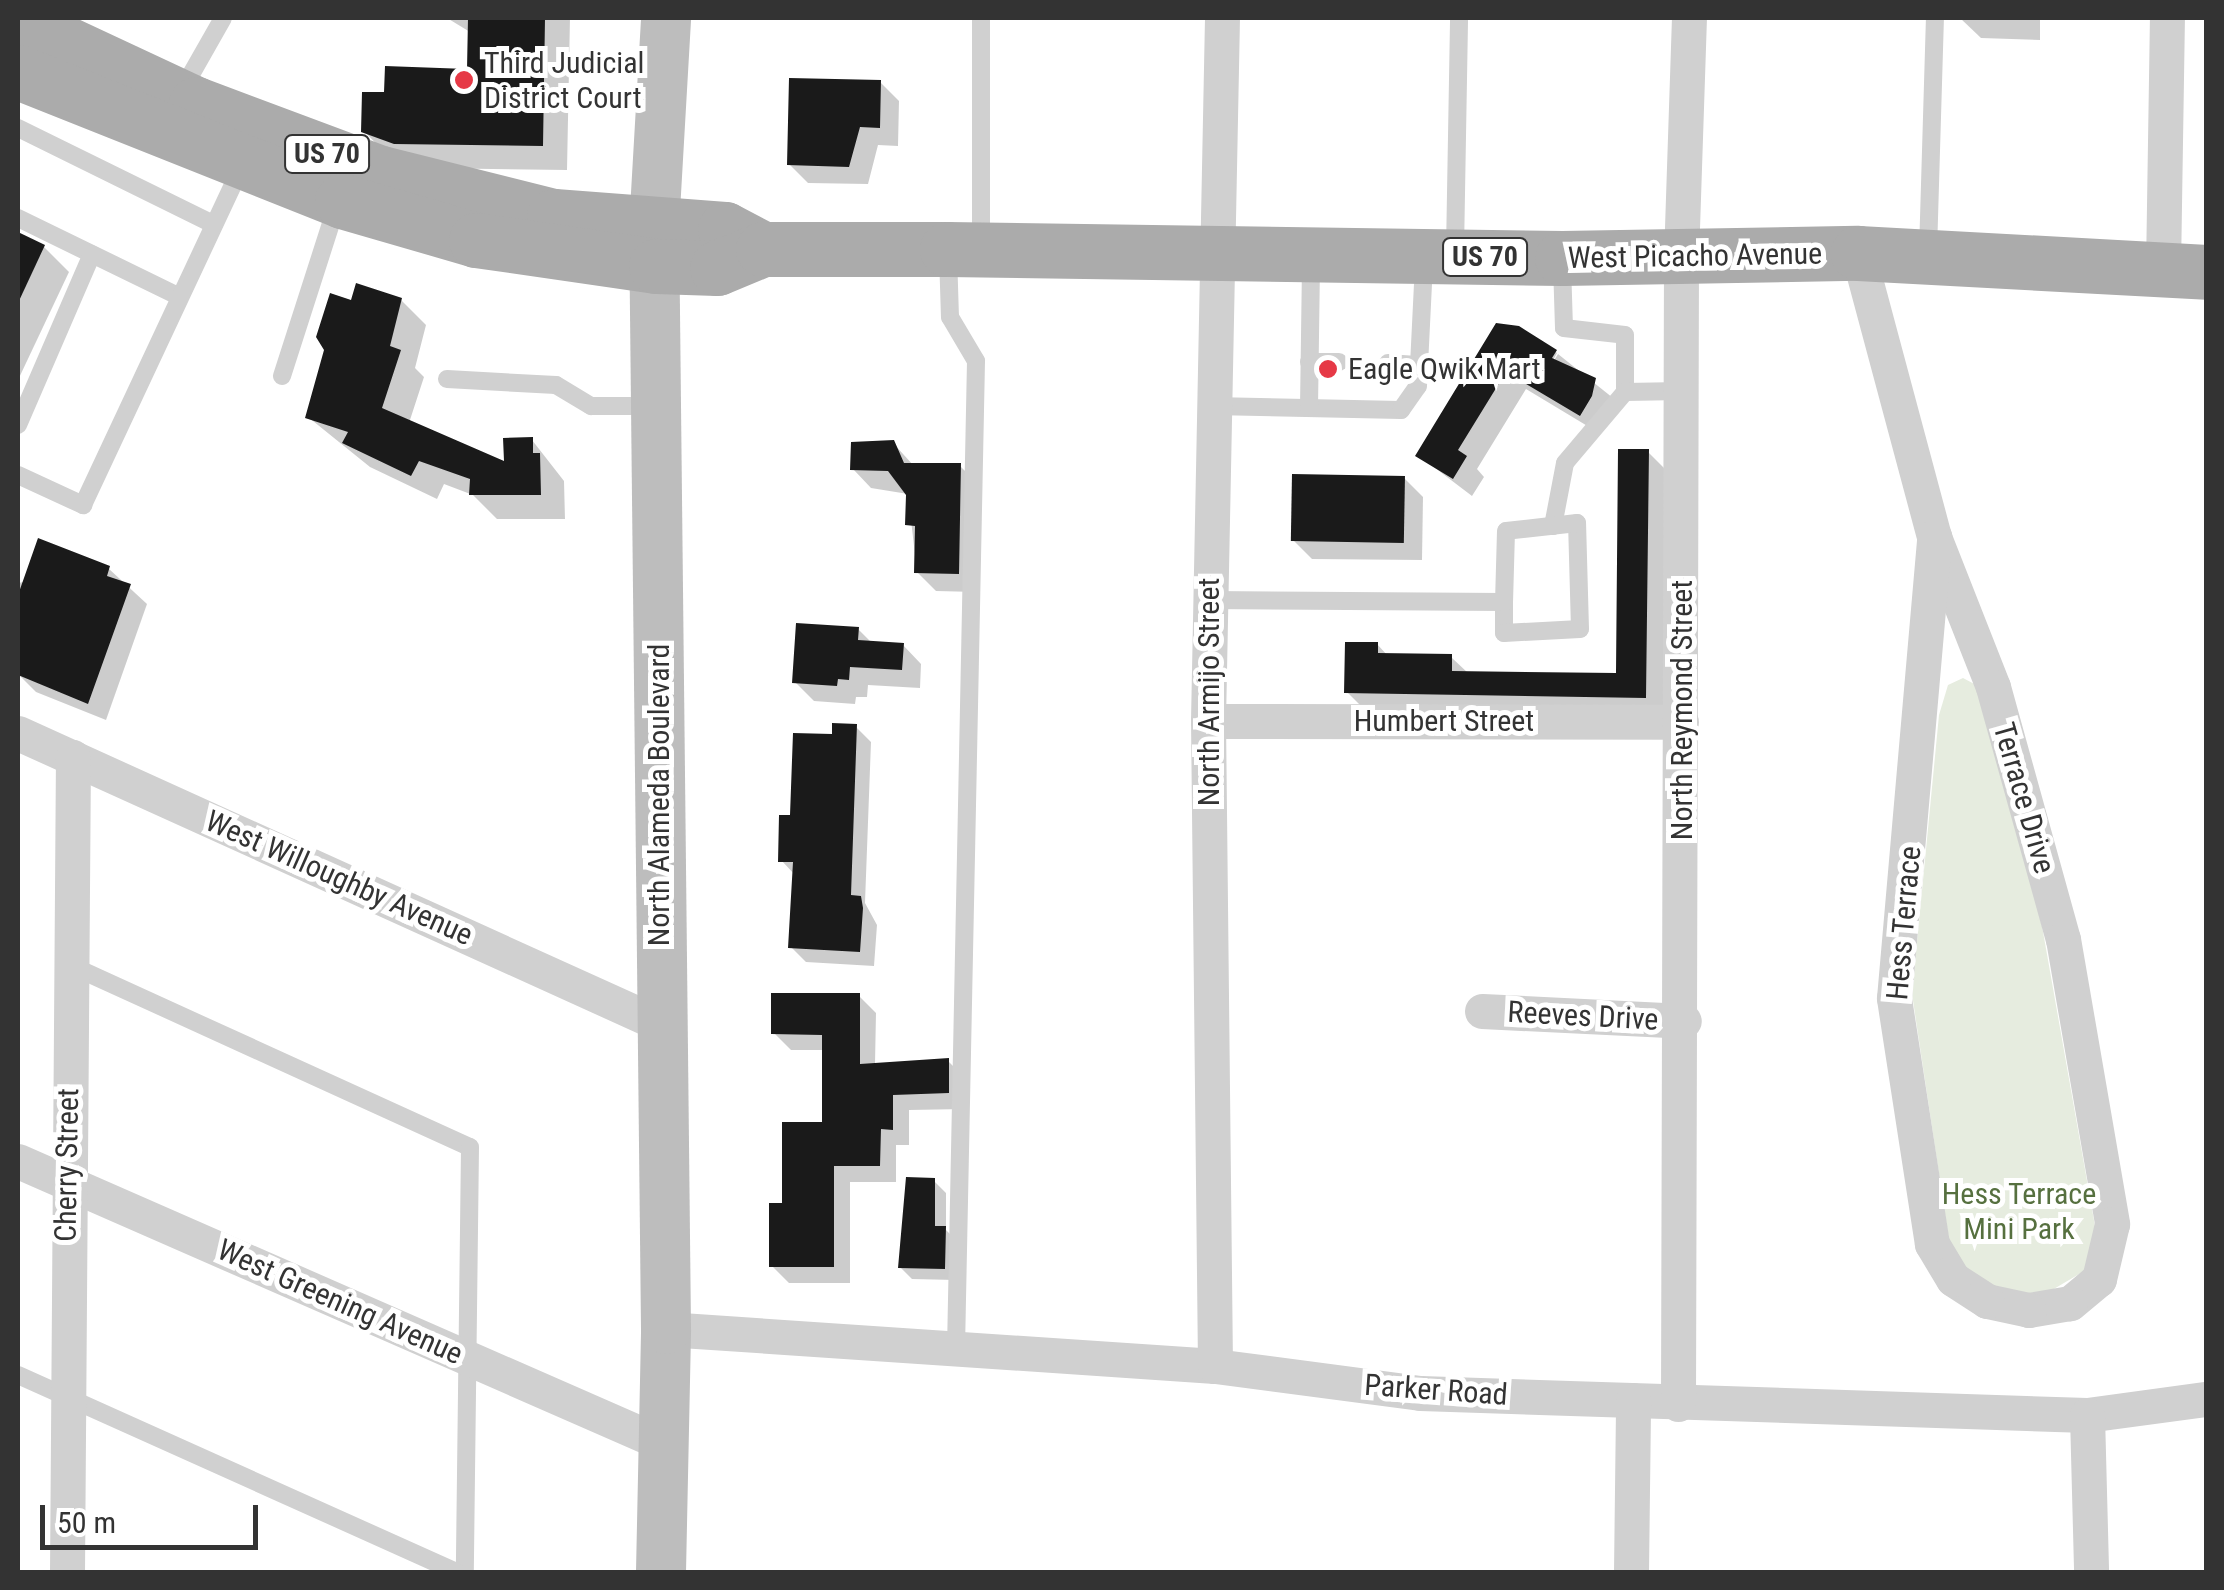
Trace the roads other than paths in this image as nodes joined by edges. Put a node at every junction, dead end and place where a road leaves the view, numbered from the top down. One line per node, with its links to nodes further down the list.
1 (223, 18): 10 (lane)
2 (666, 18): 16 (street, North Alameda Boulevard)
3 (981, 18): 17 (lane)
4 (1222, 18): 20 (street, North Armijo Street)
5 (1459, 18): 23 (lane)
6 (1689, 18): 25 (street, North Reymond Street)
7 (1935, 18): 22 (lane)
8 (2167, 18): 26 (street)
9 (42, 38): 10 (main road, West Picacho Avenue / US 70); 12 (main road, West Picacho Avenue / US 70)
10 (178, 96): 16 (main road, West Picacho Avenue / US 70)
11 (18, 128): 15 (lane)
12 (243, 164): 13 (main road, West Picacho Avenue / US 70); 15 (lane)
13 (338, 200): 16 (main road, West Picacho Avenue / US 70); 32 (lane)
14 (18, 218): 19 (lane)
15 (213, 224): 27 (lane)
16 (655, 247): 17 (main road, West Picacho Avenue / US 70); 36 (street, North Alameda Boulevard)
17 (964, 249): 20 (main road, West Picacho Avenue / US 70); 57 (lane)
18 (1858, 252): 22 (main road, West Picacho Avenue / US 70); 25 (main road, West Picacho Avenue / US 70); 42 (street, Terrace Drive)
19 (92, 254): 27 (lane); 39 (lane)
20 (1216, 256): 21 (main road, West Picacho Avenue / US 70); 37 (street, North Armijo Street)
21 (1311, 256): 23 (main road, West Picacho Avenue / US 70); 28 (lane)
22 (1928, 256): 26 (main road, West Picacho Avenue / US 70)
23 (1440, 257): 24 (main road, West Picacho Avenue / US 70); 31 (lane)
24 (1562, 258): 25 (main road, West Picacho Avenue / US 70); 35 (lane)
25 (1682, 258): 34 (street, North Reymond Street)
26 (2185, 270)
27 (178, 296): 40 (lane)
28 (1309, 362): 29 (lane); 38 (lane)
29 (1339, 362)
30 (1388, 364): 31 (lane)
31 (1420, 364): 38 (lane)
32 (282, 376)
33 (448, 379): 36 (lane)
34 (1682, 391): 35 (lane); 46 (street, North Reymond Street)
35 (1625, 392): 41 (lane)
36 (657, 406): 52 (street, North Alameda Boulevard)
37 (1212, 406): 38 (lane); 43 (street, North Armijo Street)
38 (1309, 408)
39 (18, 425)
40 (18, 475)
41 (1554, 526): 44 (lane); 44 (lane)
42 (1934, 537): 55 (street, Hess Terrace); 55 (street, Terrace Drive)
43 (1210, 600): 44 (lane); 45 (street, North Armijo Street)
44 (1504, 602)
45 (1208, 721): 46 (street, Humbert Street); 59 (street, North Armijo Street)
46 (1681, 722): 51 (street, North Reymond Street)
47 (18, 733): 48 (street, West Willoughby Avenue)
48 (73, 758): 49 (street, Cherry Street); 52 (street, West Willoughby Avenue)
49 (70, 964): 54 (street, Cherry Street); 58 (lane)
50 (1482, 1012): 51 (street, Reeves Drive)
51 (1684, 1020): 64 (street, North Reymond Street)
52 (660, 1024): 56 (street, North Alameda Boulevard)
53 (18, 1161): 54 (street, West Greening Avenue)
54 (66, 1183): 58 (street, West Greening Avenue); 61 (street, Cherry Street)
55 (2028, 1310)
56 (666, 1330): 57 (street, Parker Road); 66 (street, North Alameda Boulevard)
57 (956, 1348): 59 (street, Parker Road)
58 (472, 1360): 66 (street, West Greening Avenue); 69 (lane)
59 (1214, 1366): 63 (street, Parker Road)
60 (18, 1376): 61 (lane)
61 (67, 1397): 67 (street, Cherry Street); 68 (lane)
62 (2206, 1399): 65 (street, Parker Road)
63 (1633, 1400): 64 (street, Parker Road); 71 (street)
64 (1678, 1404): 65 (street, Parker Road)
65 (2088, 1415): 72 (street)
66 (662, 1443): 70 (street, North Alameda Boulevard)
67 (67, 1572)
68 (456, 1572)
69 (465, 1572)
70 (662, 1572)
71 (1631, 1572)
72 (2091, 1572)

